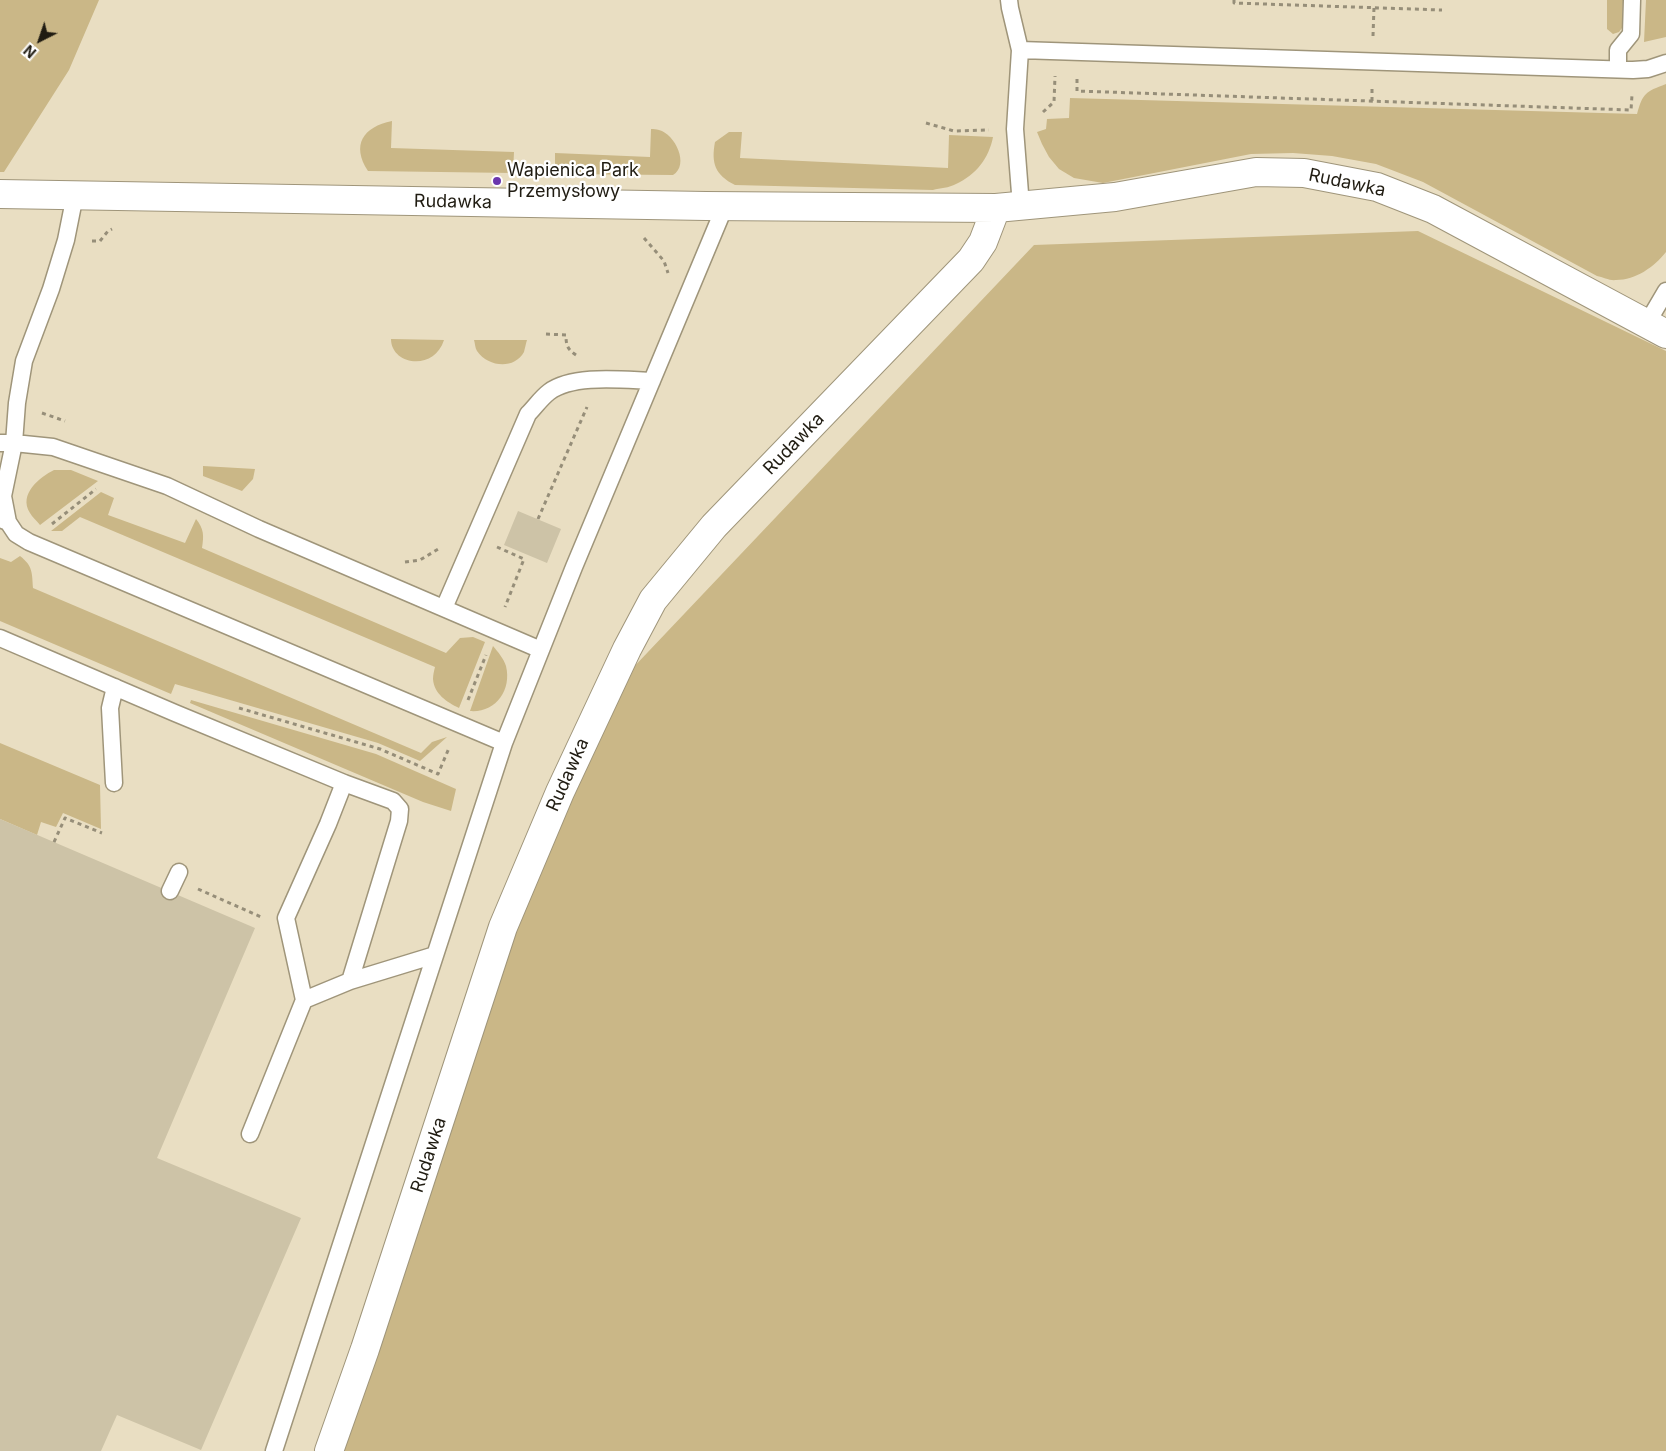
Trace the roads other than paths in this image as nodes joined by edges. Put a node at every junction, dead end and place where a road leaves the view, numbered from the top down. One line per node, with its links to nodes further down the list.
1 (1009, 0): 3 (lane)
2 (1632, 0): 5 (lane)
3 (1020, 50): 5 (lane); 9 (lane)
4 (1666, 63): 5 (lane)
5 (1618, 69)
6 (0, 194): 7 (street, Rudawka)
7 (76, 195): 8 (street, Rudawka); 13 (lane)
8 (725, 206): 9 (street, Rudawka); 12 (lane)
9 (1008, 207): 11 (street, Rudawka); 29 (street, Rudawka)
10 (1666, 291): 11 (lane)
11 (1656, 330)
12 (652, 381): 15 (lane); 17 (lane)
13 (7, 443): 14 (lane); 15 (lane)
14 (4, 521): 19 (lane)
15 (444, 608): 17 (lane)
16 (0, 638): 18 (lane)
17 (541, 650): 19 (lane)
18 (115, 687): 20 (lane); 21 (lane)
19 (504, 742): 24 (lane)
20 (114, 783)
21 (344, 783): 25 (lane); 26 (lane)
22 (179, 872): 23 (lane)
23 (170, 891)
24 (435, 955): 25 (lane); 28 (lane)
25 (350, 981): 26 (lane)
26 (304, 1000): 27 (lane)
27 (250, 1134)
28 (274, 1451)
29 (329, 1451)

